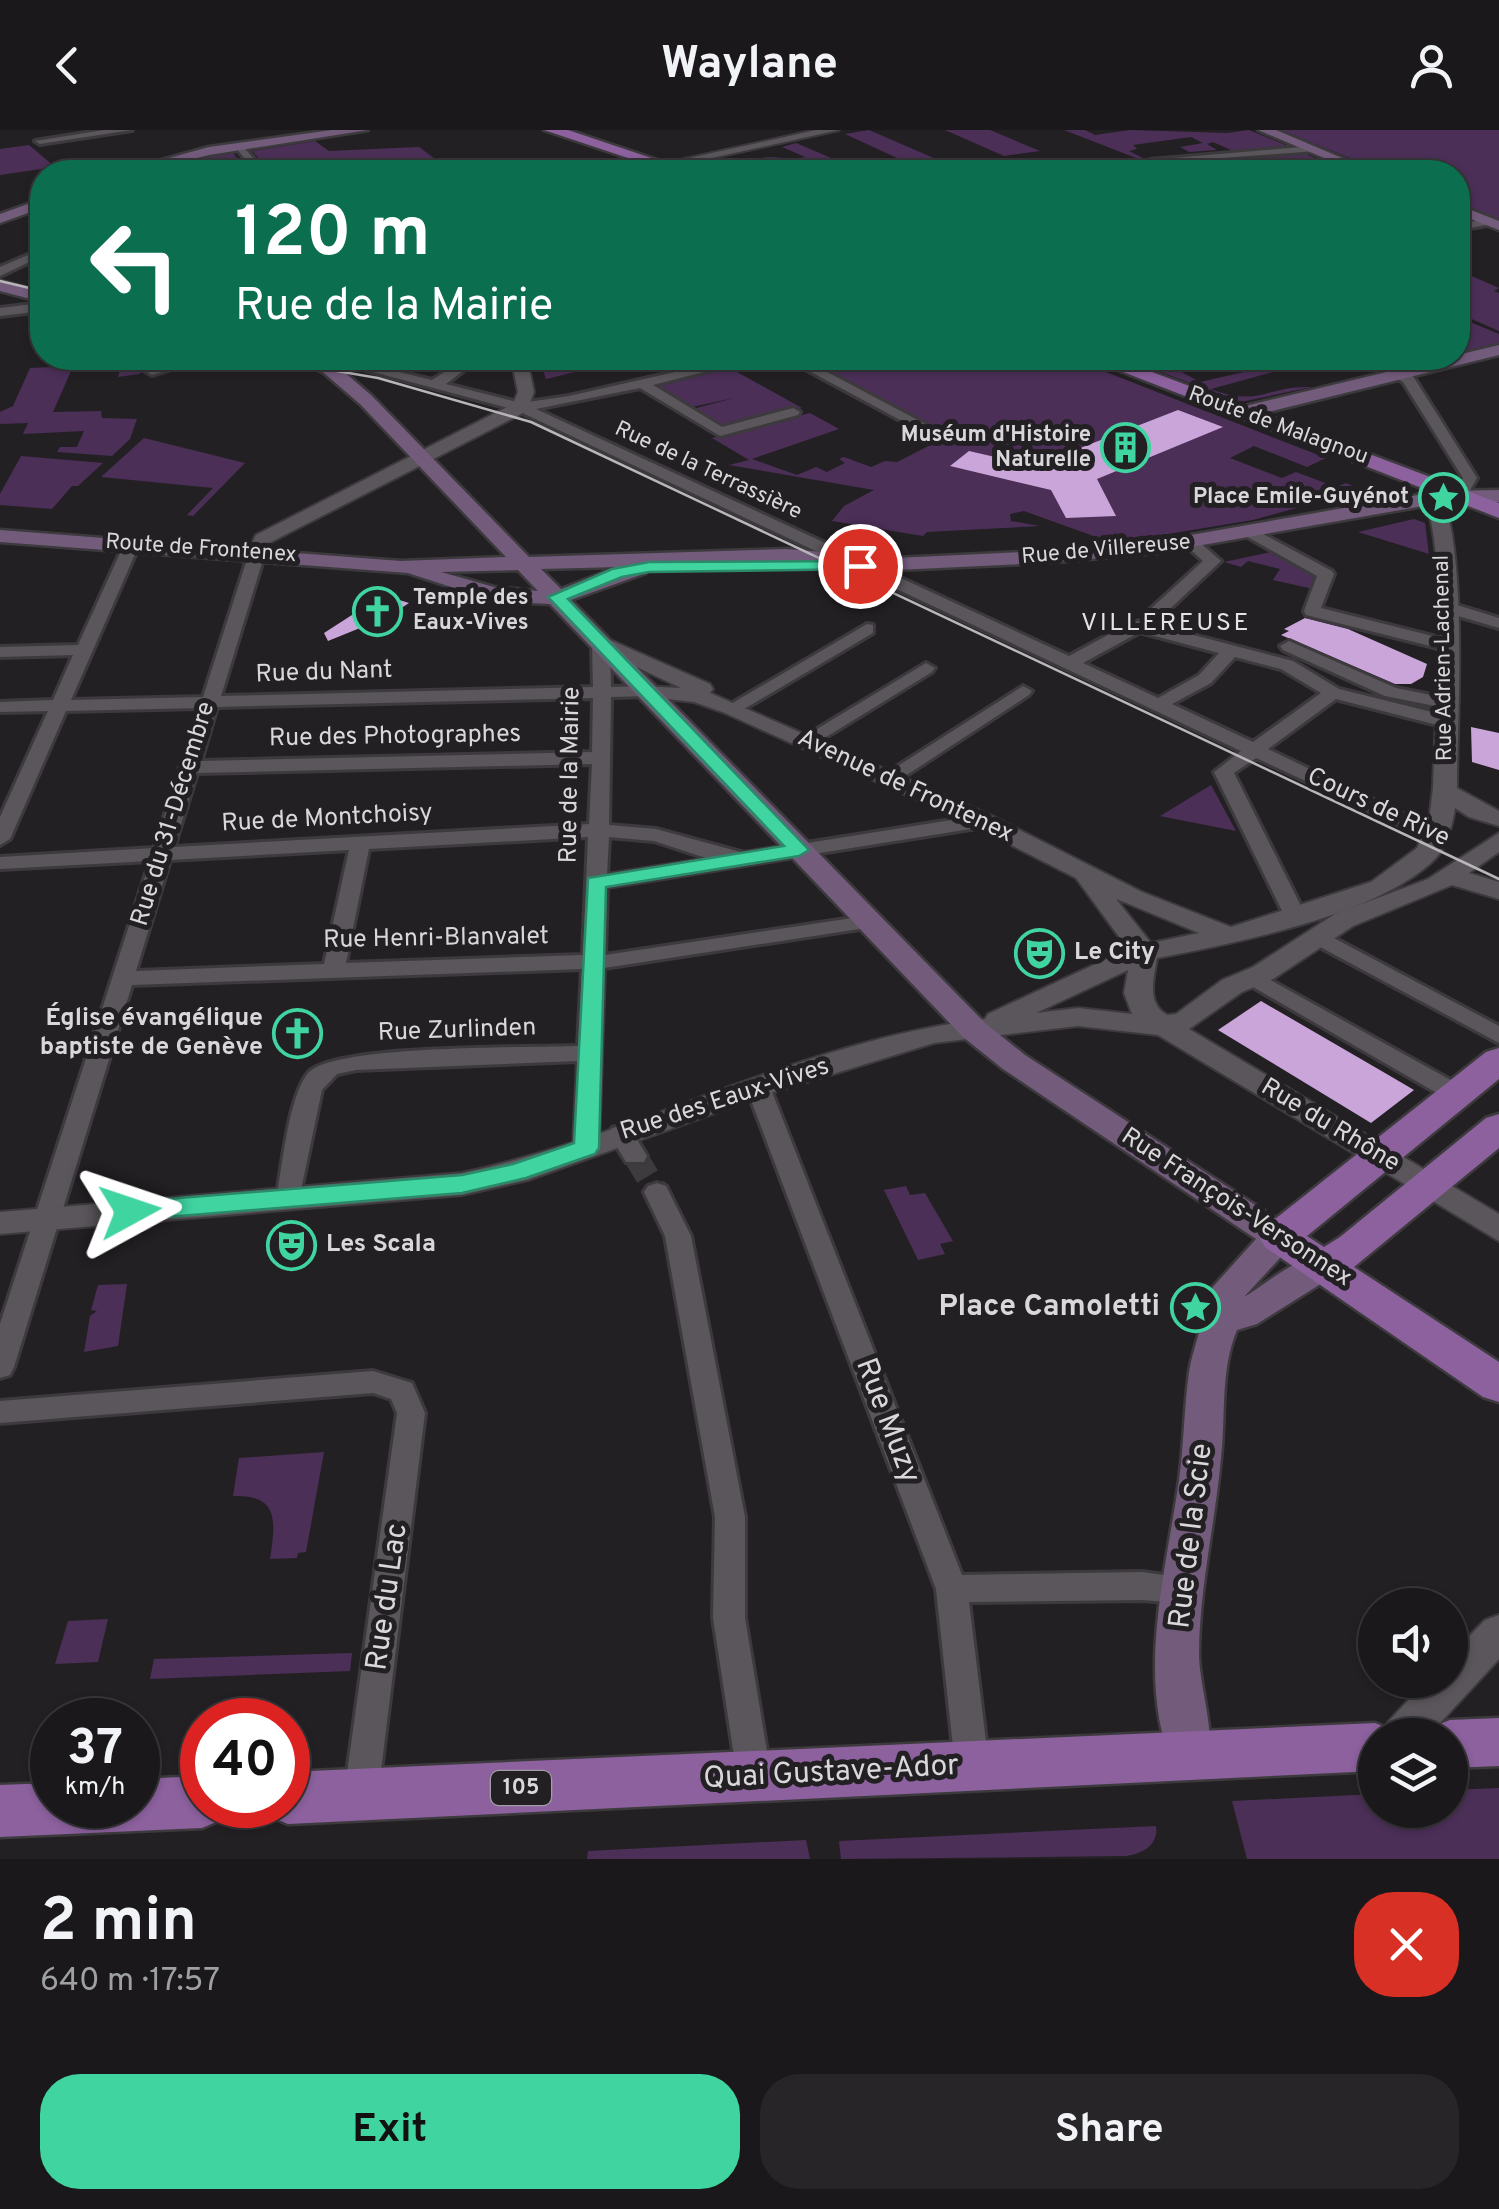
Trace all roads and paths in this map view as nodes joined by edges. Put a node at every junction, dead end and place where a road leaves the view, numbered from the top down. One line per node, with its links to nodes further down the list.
1 (127, 130): 6 (street)
2 (361, 130): 7 (main road)
3 (552, 130): 11 (main road)
4 (833, 130): 12 (street)
5 (1265, 130): 8 (main road)
6 (40, 141)
7 (238, 146): 9 (main road); 10 (street)
8 (1312, 149): 13 (street); 14 (main road)
9 (177, 160)
10 (250, 160)
11 (647, 160)
12 (694, 160)
13 (1155, 160)
14 (1339, 160)
15 (30, 208): 17 (main road)
16 (1470, 214): 18 (main road)
17 (0, 219)
18 (1493, 224)
19 (30, 259): 20 (street)
20 (0, 275): 21 (main road)
21 (30, 284)
22 (0, 286): 23 (main road)
23 (30, 293)
24 (30, 308): 25 (street)
25 (0, 312)
26 (1495, 354): 27 (main road)
27 (1470, 359)
28 (158, 370): 39 (street)
29 (331, 370): 43 (main road)
30 (347, 370): 43 (main road)
31 (377, 370): 41 (street, Rue de la Terrassière)
32 (456, 370): 41 (street)
33 (521, 370): 44 (street)
34 (704, 370): 42 (street)
35 (815, 370): 47 (street)
36 (1129, 370): 46 (main road, Route de Malagnou)
37 (1395, 370): 40 (street)
38 (1417, 370): 40 (main road)
39 (152, 372)
40 (1402, 373): 46 (main road); 50 (street)
41 (436, 384): 44 (street, Rue de la Terrassière)
42 (643, 384): 44 (street); 45 (street)
43 (366, 400): 48 (main road, Rue François-Versonnex)
44 (521, 407): 48 (street); 60 (street, Rue de la Terrassière)
45 (793, 412)
46 (1240, 412): 49 (main road, Route de Malagnou)
47 (935, 433)
48 (421, 456): 58 (street); 59 (main road, Rue François-Versonnex)
49 (1377, 463): 50 (main road, Route de Malagnou); 52 (main road, Rue de Villereuse)
50 (1442, 492): 51 (main road, Rue de Villereuse); 52 (main road, Rue de Villereuse); 53 (main road, Route de Malagnou); 65 (street, Rue Adrien-Lachenal)
51 (1499, 496)
52 (1361, 508): 54 (main road, Rue de Villereuse)
53 (1499, 511)
54 (1250, 532): 56 (main road, Rue de Villereuse); 70 (street)
55 (0, 536): 57 (main road, Route de Frontenex)
56 (1191, 542): 60 (main road, Rue de Villereuse); 67 (street)
57 (132, 543): 58 (main road, Route de Frontenex); 72 (street)
58 (258, 553): 61 (main road, Route de Frontenex); 81 (street, Rue du 31-Décembre)
59 (522, 562): 61 (main road); 62 (main road); 64 (main road, Rue François-Versonnex)
60 (854, 563): 62 (main road); 62 (main road); 75 (street, Rue de la Terrassière)
61 (401, 566): 63 (main road)
62 (601, 571): 64 (main road)
63 (474, 590): 64 (main road); 69 (main road)
64 (556, 597): 69 (main road, Rue François-Versonnex)
65 (1448, 608): 66 (street); 70 (street, Rue Adrien-Lachenal)
66 (1499, 623)
67 (1138, 626): 73 (street); 75 (street)
68 (868, 629): 85 (street)
69 (596, 637): 78 (street, Rue de la Mairie); 79 (main road, Rue François-Versonnex); 85 (street, Avenue de Frontenex)
70 (1446, 644): 86 (street, Rue Adrien-Lachenal)
71 (1290, 646): 86 (street)
72 (82, 650): 74 (street); 82 (street)
73 (1231, 650): 80 (street); 83 (street)
74 (0, 652)
75 (1068, 664): 83 (street, Rue de la Terrassière)
76 (926, 668): 87 (street)
77 (1023, 691): 91 (street)
78 (601, 692): 79 (street, Rue du Nant); 81 (street, Rue du Nant); 89 (street, Rue de la Mairie)
79 (649, 692): 85 (street, Avenue de Frontenex); 99 (main road, Rue François-Versonnex)
80 (1333, 693): 86 (street); 88 (street)
81 (210, 702): 82 (street, Rue du Nant); 90 (street, Rue du 31-Décembre)
82 (58, 705): 84 (street, Rue du Nant); 97 (street)
83 (1156, 706): 88 (street, Rue de la Terrassière)
84 (0, 707)
85 (733, 708): 87 (street, Avenue de Frontenex)
86 (1445, 712): 92 (street, Rue Adrien-Lachenal)
87 (806, 742): 91 (street, Avenue de Frontenex)
88 (1256, 752): 96 (street, Cours de Rive); 108 (street)
89 (601, 758): 90 (street, Rue des Photographes); 95 (street, Rue de la Mairie)
90 (190, 767): 101 (street, Rue du 31-Décembre)
91 (889, 778): 94 (street, Avenue de Frontenex)
92 (1444, 790): 93 (street); 96 (street, Rue Adrien-Lachenal)
93 (1499, 819)
94 (982, 821): 99 (street); 104 (street, Avenue de Frontenex)
95 (598, 830): 98 (street, Rue de Montchoisy); 102 (street, Rue de Montchoisy); 106 (street, Rue de la Mairie)
96 (1436, 835): 100 (street, Cours de Rive); 108 (street)
97 (0, 839)
98 (360, 845): 101 (street, Rue de Montchoisy); 114 (street)
99 (799, 850): 102 (street); 109 (main road, Rue François-Versonnex)
100 (1492, 854): 105 (street)
101 (159, 855): 103 (street, Rue de Montchoisy); 115 (street, Rue du 31-Décembre)
102 (743, 859): 106 (street)
103 (0, 863)
104 (1077, 867): 110 (street, Avenue de Frontenex); 112 (street, Avenue de Frontenex)
105 (1448, 877): 107 (street, Cours de Rive); 111 (street)
106 (596, 883): 113 (street, Rue de la Mairie)
107 (1499, 892)
108 (1295, 916): 110 (street)
109 (866, 922): 113 (street, Rue Henri-Blanvalet); 117 (main road, Rue François-Versonnex)
110 (1226, 935): 111 (street); 112 (street); 116 (street)
111 (1318, 936): 116 (street); 119 (street)
112 (1144, 952): 117 (street); 118 (street)
113 (592, 963): 114 (street, Rue Henri-Blanvalet); 120 (street, Rue de la Mairie)
114 (334, 970): 115 (street, Rue Henri-Blanvalet)
115 (124, 978): 130 (street, Rue du 31-Décembre)
116 (1243, 982): 118 (street); 123 (street)
117 (974, 1030): 118 (street, Rue des Eaux-Vives); 122 (street, Rue des Eaux-Vives); 133 (main road, Rue François-Versonnex)
118 (1180, 1030): 126 (street, Rue du Rhône)
119 (1499, 1036)
120 (590, 1053): 125 (street, Rue de la Mairie); 129 (street, Rue Zurlinden)
121 (1499, 1060): 123 (main road)
122 (758, 1087): 125 (street, Rue des Eaux-Vives); 139 (street, Rue Muzy)
123 (1456, 1094): 126 (main road)
124 (1499, 1127): 127 (main road)
125 (586, 1148): 129 (street, Rue des Eaux-Vives)
126 (1378, 1156): 127 (street, Rue du Rhône); 133 (main road)
127 (1429, 1186): 132 (street, Rue du Rhône); 134 (main road)
128 (658, 1192): 148 (street)
129 (290, 1198): 130 (street, Rue des Eaux-Vives)
130 (44, 1218): 131 (street, Rue des Eaux-Vives); 136 (street, Rue du 31-Décembre)
131 (0, 1222)
132 (1499, 1229)
133 (1279, 1238): 134 (main road, Rue François-Versonnex); 135 (main road)
134 (1323, 1266): 135 (main road); 137 (main road, Rue François-Versonnex)
135 (1223, 1320): 140 (main road, Rue de la Scie)
136 (0, 1367)
137 (1499, 1385)
138 (0, 1412): 149 (street, Rue du Lac)
139 (952, 1589): 140 (street); 147 (street, Rue Muzy)
140 (1182, 1589): 146 (main road, Rue de la Scie)
141 (1499, 1632): 142 (street)
142 (1418, 1718)
143 (1499, 1742): 144 (main road)
144 (1468, 1743)
145 (1358, 1748): 146 (main road, Quai Gustave-Ador / 105)
146 (1190, 1754): 147 (main road, Quai Gustave-Ador / 105)
147 (972, 1766): 148 (main road, Quai Gustave-Ador / 105)
148 (754, 1776): 149 (main road, Quai Gustave-Ador / 105)
149 (361, 1795): 150 (main road, Quai Gustave-Ador / 105)
150 (310, 1797)
151 (180, 1803): 152 (main road)
152 (0, 1811)

